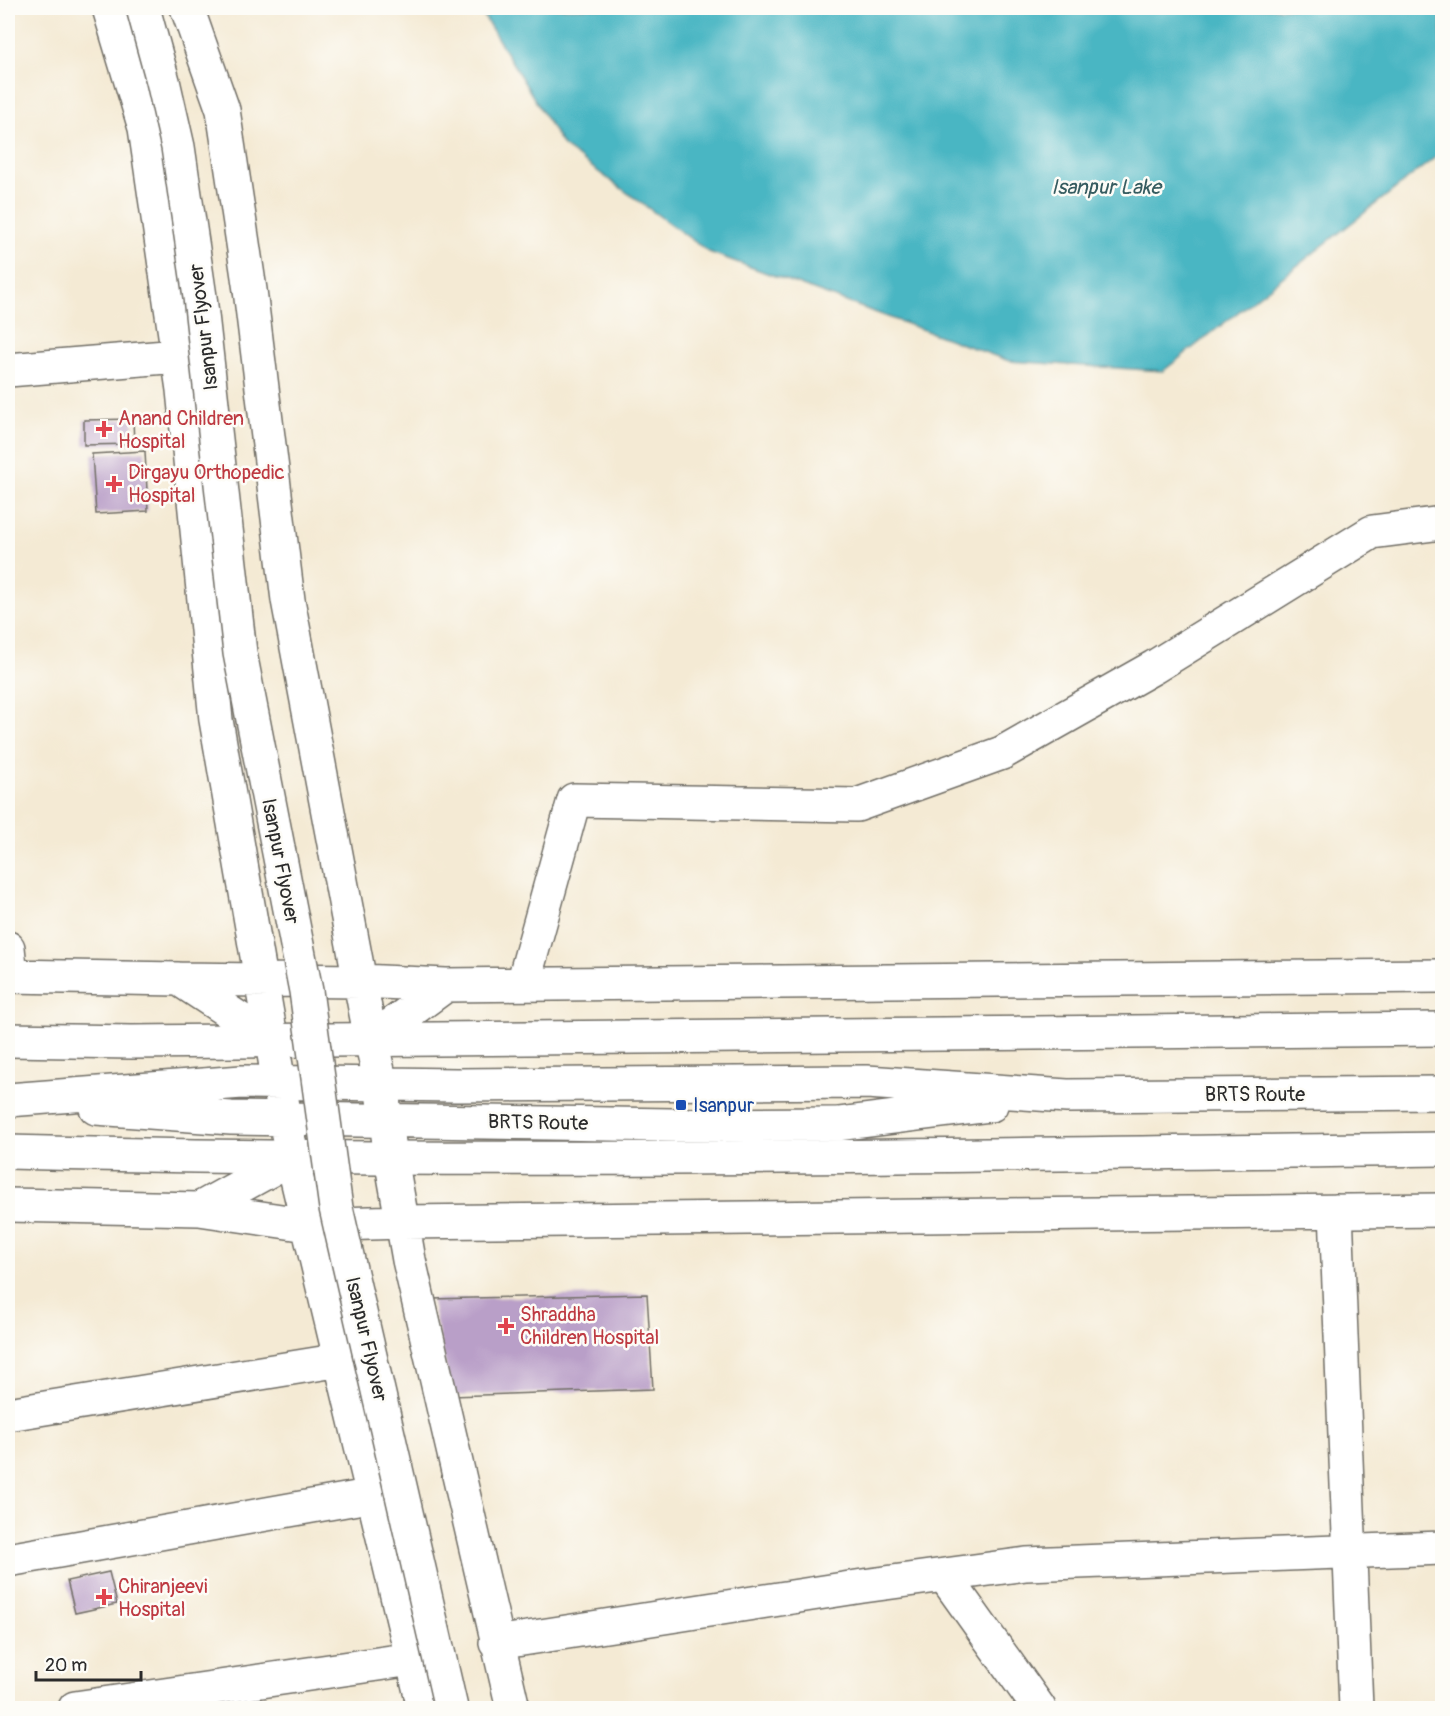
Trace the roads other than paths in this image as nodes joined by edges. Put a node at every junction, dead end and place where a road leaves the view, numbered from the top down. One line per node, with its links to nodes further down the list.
1 (109, 8): 5 (street)
2 (142, 8): 47 (street, Isanpur Flyover, bridge)
3 (166, 8): 48 (street, Isanpur Flyover)
4 (187, 8): 12 (street)
5 (178, 356): 6 (street); 11 (street)
6 (8, 370)
7 (1443, 523): 13 (street)
8 (9, 966): 10 (street)
9 (1443, 976): 13 (street)
10 (179, 979): 11 (street); 18 (street)
11 (262, 981): 12 (street); 18 (street)
12 (360, 981): 14 (street); 17 (street)
13 (523, 984): 14 (street)
14 (446, 985): 17 (street)
15 (1443, 1029): 17 (street)
16 (8, 1040): 18 (street)
17 (371, 1040): 18 (street); 20 (street)
18 (273, 1041): 19 (street)
19 (280, 1083): 20 (street, BRTS Route); 23 (street, BRTS Route); 24 (street)
20 (381, 1084): 22 (street, BRTS Route); 25 (street)
21 (1443, 1093): 22 (street, BRTS Route)
22 (1067, 1095): 25 (street, BRTS Route)
23 (8, 1100): 24 (street, BRTS Route)
24 (285, 1118): 25 (street, BRTS Route); 28 (street)
25 (387, 1119): 29 (street)
26 (1443, 1149): 29 (street)
27 (8, 1152): 28 (street)
28 (292, 1158): 29 (street); 31 (street); 35 (street)
29 (391, 1158): 34 (street)
30 (8, 1205): 31 (street)
31 (199, 1209): 35 (street)
32 (1443, 1210): 33 (street)
33 (1336, 1211): 34 (street); 40 (street)
34 (402, 1222): 35 (street); 43 (street)
35 (308, 1225): 36 (street)
36 (341, 1360): 37 (street); 38 (street)
37 (8, 1414)
38 (374, 1495): 41 (street); 44 (street)
39 (1443, 1548): 40 (street)
40 (1350, 1552): 42 (street); 51 (street)
41 (8, 1560)
42 (944, 1575): 43 (street); 50 (street)
43 (496, 1643): 49 (street)
44 (412, 1659): 45 (street); 46 (street)
45 (75, 1708)
46 (424, 1708)
47 (451, 1708)
48 (472, 1708)
49 (513, 1708)
50 (1039, 1708)
51 (1356, 1708)

